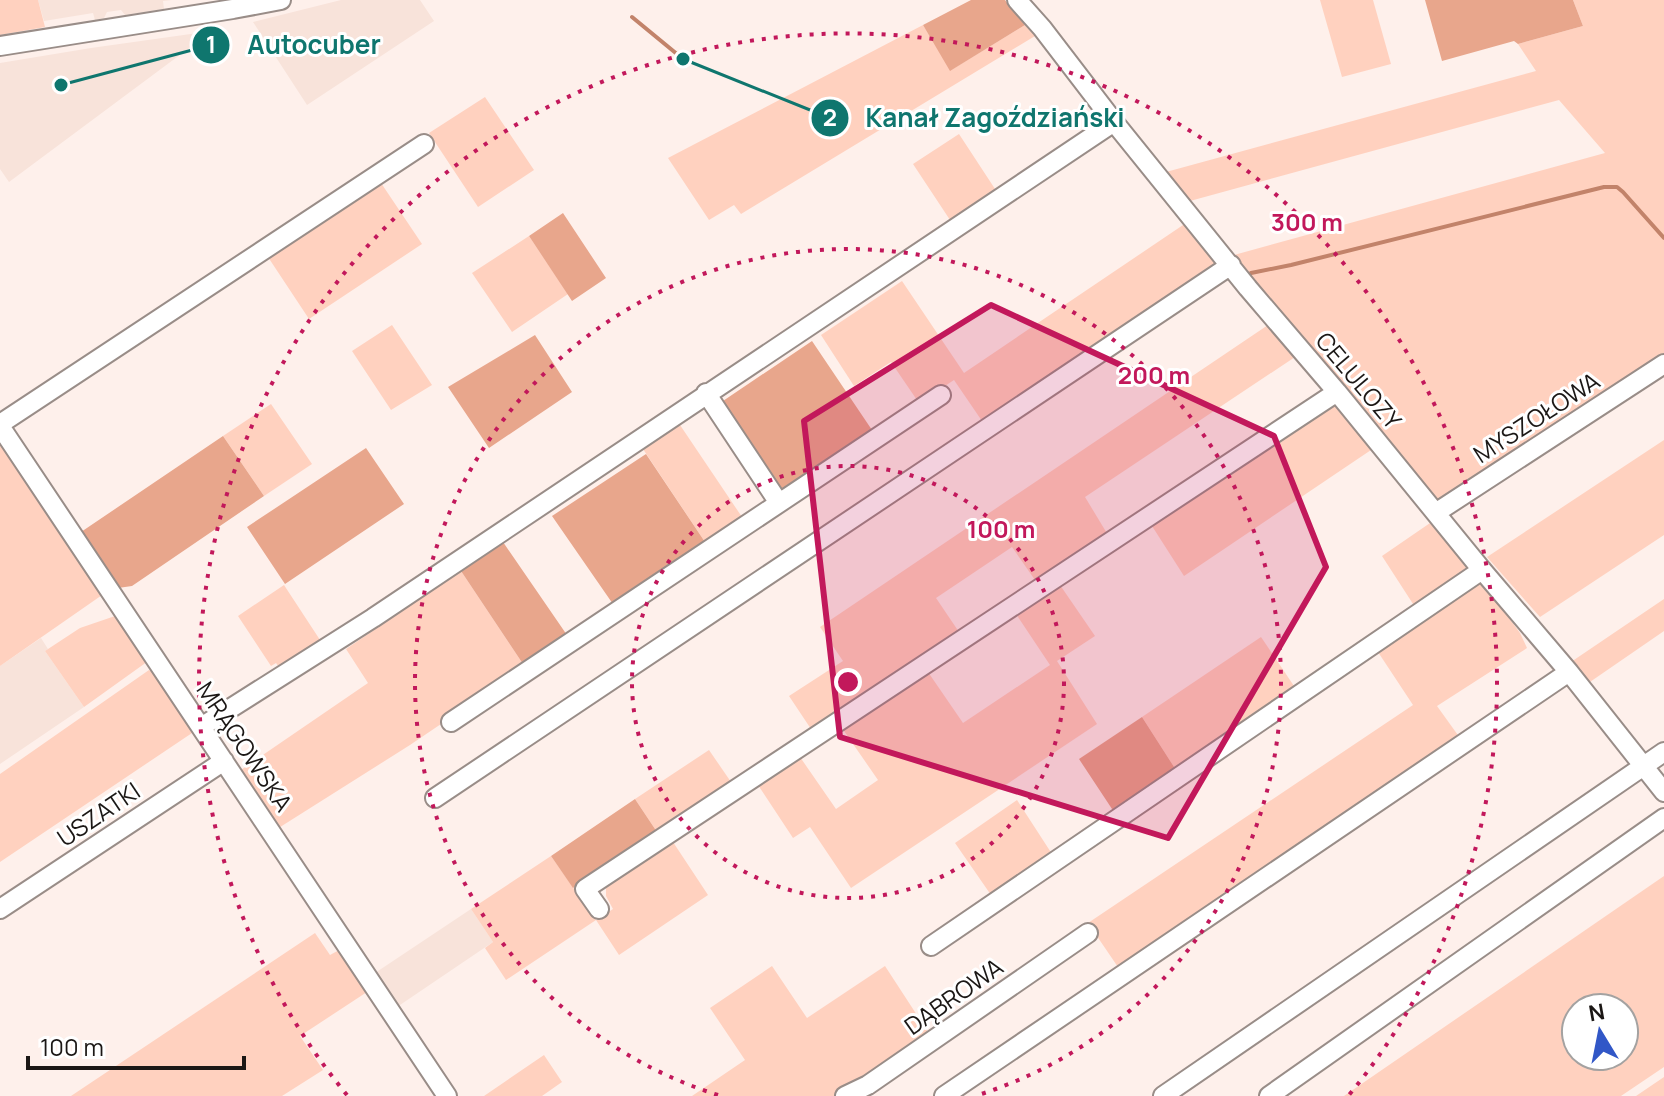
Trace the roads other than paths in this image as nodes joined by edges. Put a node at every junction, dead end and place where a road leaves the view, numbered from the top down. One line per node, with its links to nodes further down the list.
1 (281, 0): 3 (street)
2 (1017, 0): 4 (street, CELULOZY)
3 (0, 46)
4 (1114, 122): 6 (street, CELULOZY); 9 (street)
5 (424, 144): 11 (street)
6 (1234, 270): 8 (street, CELULOZY); 22 (street)
7 (1664, 364): 13 (street, MYSZOŁOWA)
8 (1337, 392): 13 (street, CELULOZY); 25 (street)
9 (706, 393): 12 (street); 17 (street)
10 (941, 395): 12 (street)
11 (0, 425): 17 (street, MRĄGOWSKA)
12 (779, 503): 16 (street)
13 (1437, 512): 14 (street, CELULOZY)
14 (1482, 570): 15 (street, CELULOZY); 27 (street)
15 (1569, 672): 20 (street, CELULOZY); 30 (street)
16 (451, 722)
17 (201, 727): 19 (street, MRĄGOWSKA)
18 (1664, 752): 20 (street)
19 (224, 761): 24 (street, USZATKI); 28 (street, MRĄGOWSKA)
20 (1643, 766): 21 (street, CELULOZY); 31 (street)
21 (1664, 792)
22 (435, 798)
23 (1664, 818): 32 (street)
24 (0, 909)
25 (599, 909)
26 (1088, 933): 29 (street, DĄBROWA)
27 (931, 946)
28 (447, 1096)
29 (845, 1096)
30 (944, 1096)
31 (1163, 1096)
32 (1269, 1096)

